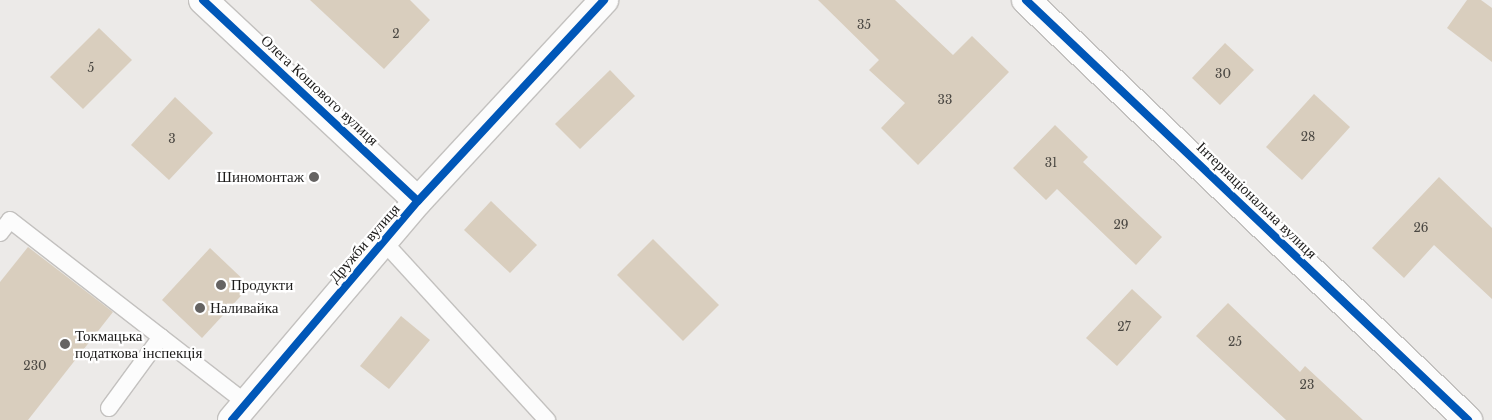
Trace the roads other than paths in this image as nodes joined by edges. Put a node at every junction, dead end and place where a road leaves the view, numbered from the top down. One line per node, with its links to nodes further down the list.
1 (203, 0): 4 (street, Олега Кошового вулиця)
2 (604, 0): 4 (street, Дружби вулиця)
3 (1026, 0): 11 (street, Інтернаціональна вулиця)
4 (418, 201): 6 (street, Дружби вулиця)
5 (0, 232): 7 (lane)
6 (383, 241): 9 (street, Дружби вулиця); 10 (lane)
7 (162, 338): 8 (lane); 9 (lane)
8 (109, 408)
9 (238, 411)
10 (547, 420)
11 (1468, 420)

